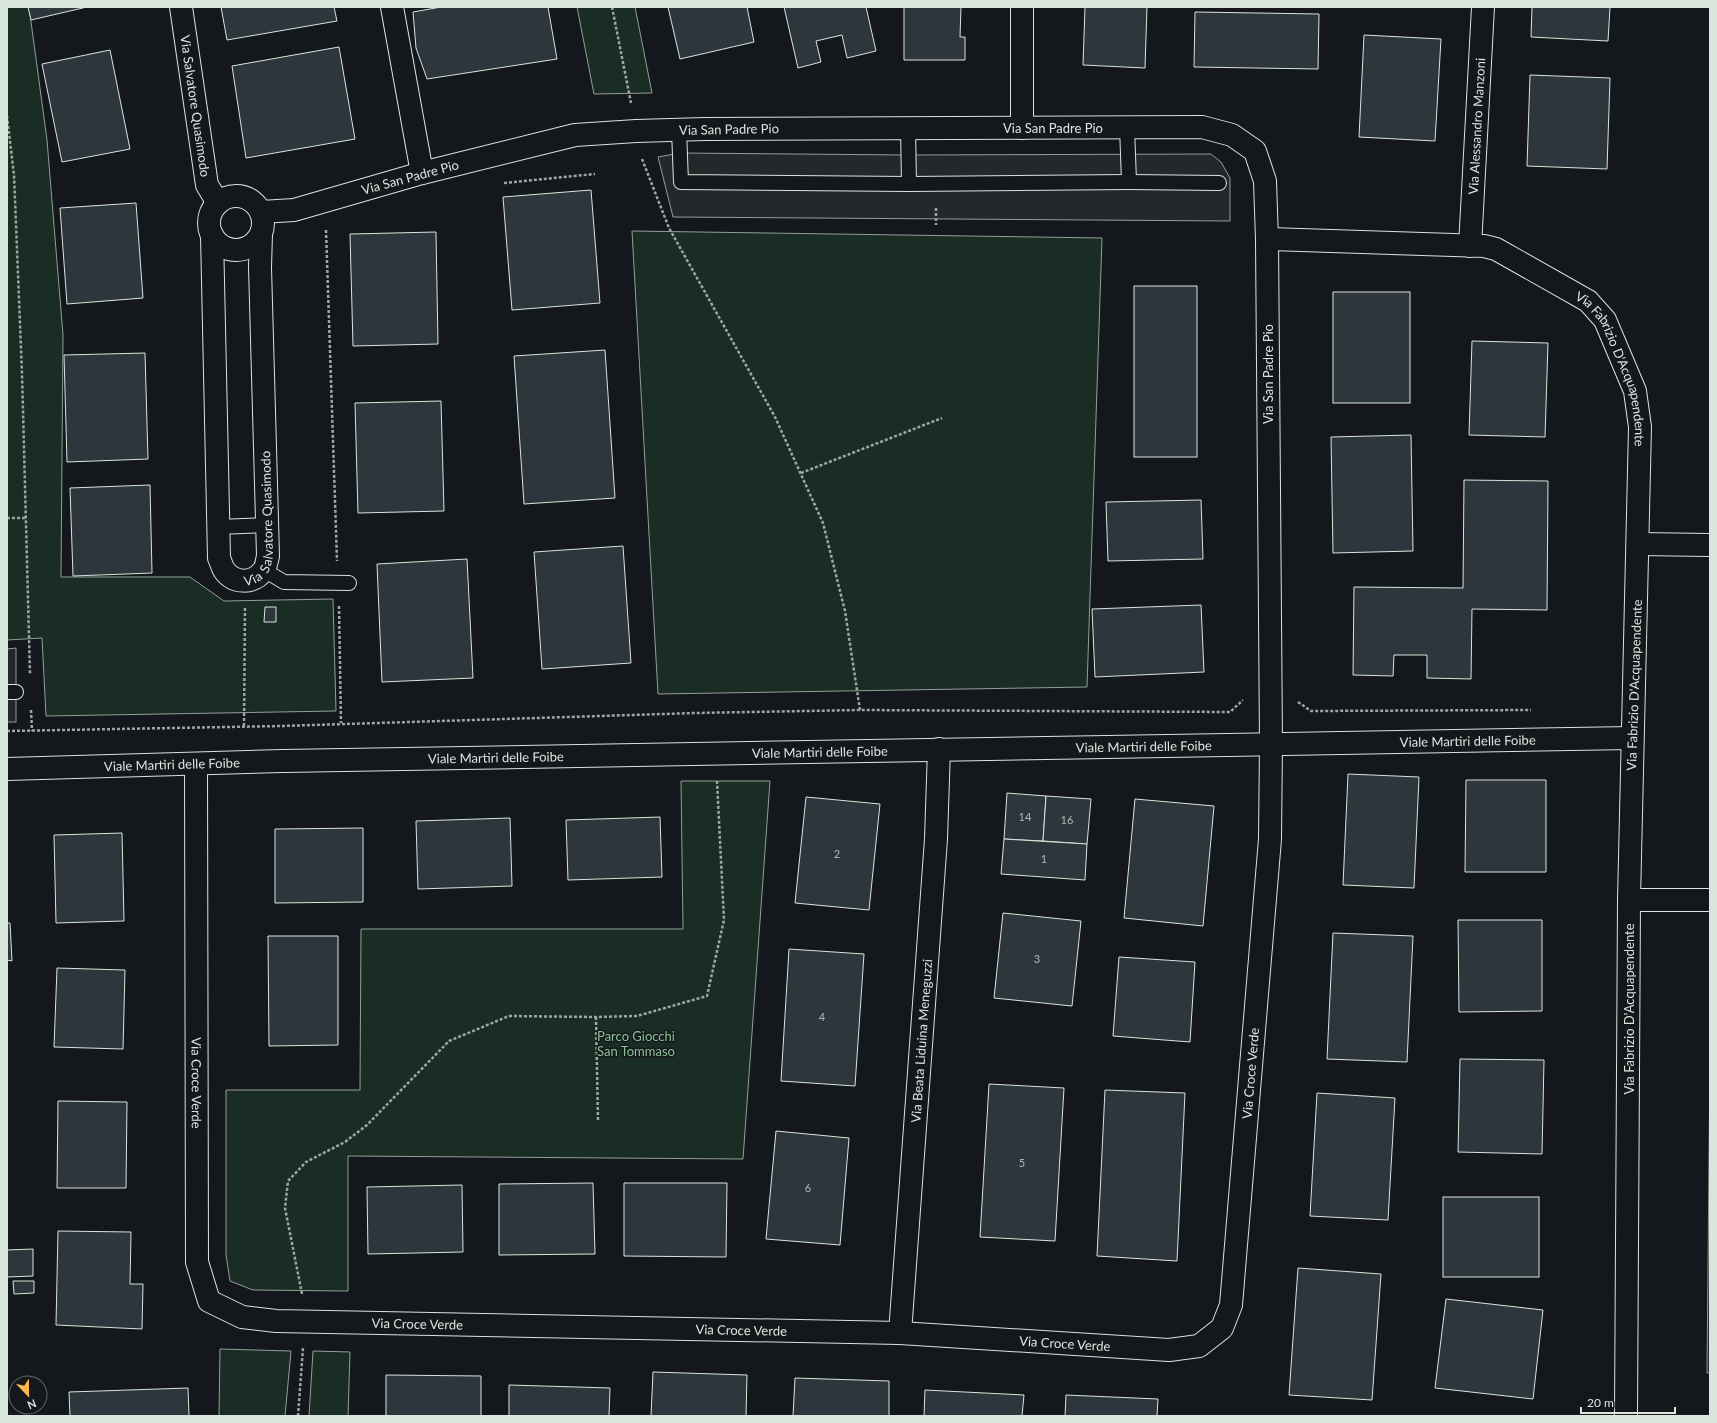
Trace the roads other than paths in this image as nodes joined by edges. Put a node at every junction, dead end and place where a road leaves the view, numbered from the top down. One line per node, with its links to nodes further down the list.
1 (181, 7): 13 (street, Via Salvatore Quasimodo)
2 (392, 7): 9 (street)
3 (1022, 7): 7 (street)
4 (1483, 7): 18 (street, Via Alessandro Manzoni)
5 (1127, 127): 7 (street, Via San Padre Pio); 10 (lane); 17 (street, Via San Padre Pio)
6 (908, 128): 7 (street, Via San Padre Pio); 8 (street, Via San Padre Pio); 12 (lane)
7 (1022, 128)
8 (679, 130): 9 (street, Via San Padre Pio); 12 (lane)
9 (422, 173): 14 (street, Via San Padre Pio)
10 (1129, 182): 11 (lane); 12 (lane)
11 (1219, 183)
12 (909, 184)
13 (218, 203): 14 (street); 16 (street)
14 (261, 212): 15 (street)
15 (261, 234): 16 (street); 19 (street, Via Salvatore Quasimodo)
16 (212, 235): 20 (street, Via Salvatore Quasimodo)
17 (1267, 239): 18 (street, Via Fabrizio D'Acquapendente); 26 (street, Via San Padre Pio)
18 (1470, 246): 21 (street, Via Fabrizio D'Acquapendente)
19 (268, 526): 20 (lane); 23 (street, Via Salvatore Quasimodo)
20 (218, 527): 23 (street, Via Salvatore Quasimodo)
21 (1638, 544): 22 (street); 25 (street, Via Fabrizio D'Acquapendente)
22 (1710, 545)
23 (264, 570): 24 (lane)
24 (343, 583)
25 (1632, 738): 26 (street, Viale Martiri delle Foibe); 30 (street, Via Fabrizio D'Acquapendente)
26 (1271, 743): 27 (street, Viale Martiri delle Foibe); 32 (street, Via Croce Verde)
27 (939, 749): 28 (street, Viale Martiri delle Foibe); 32 (street, Via Beata Liduina Meneguzzi)
28 (196, 764): 29 (street, Viale Martiri delle Foibe); 32 (street, Via Croce Verde)
29 (7, 769)
30 (1629, 900): 31 (street); 33 (street, Via Fabrizio D'Acquapendente)
31 (1710, 900)
32 (900, 1333)
33 (1626, 1416)

